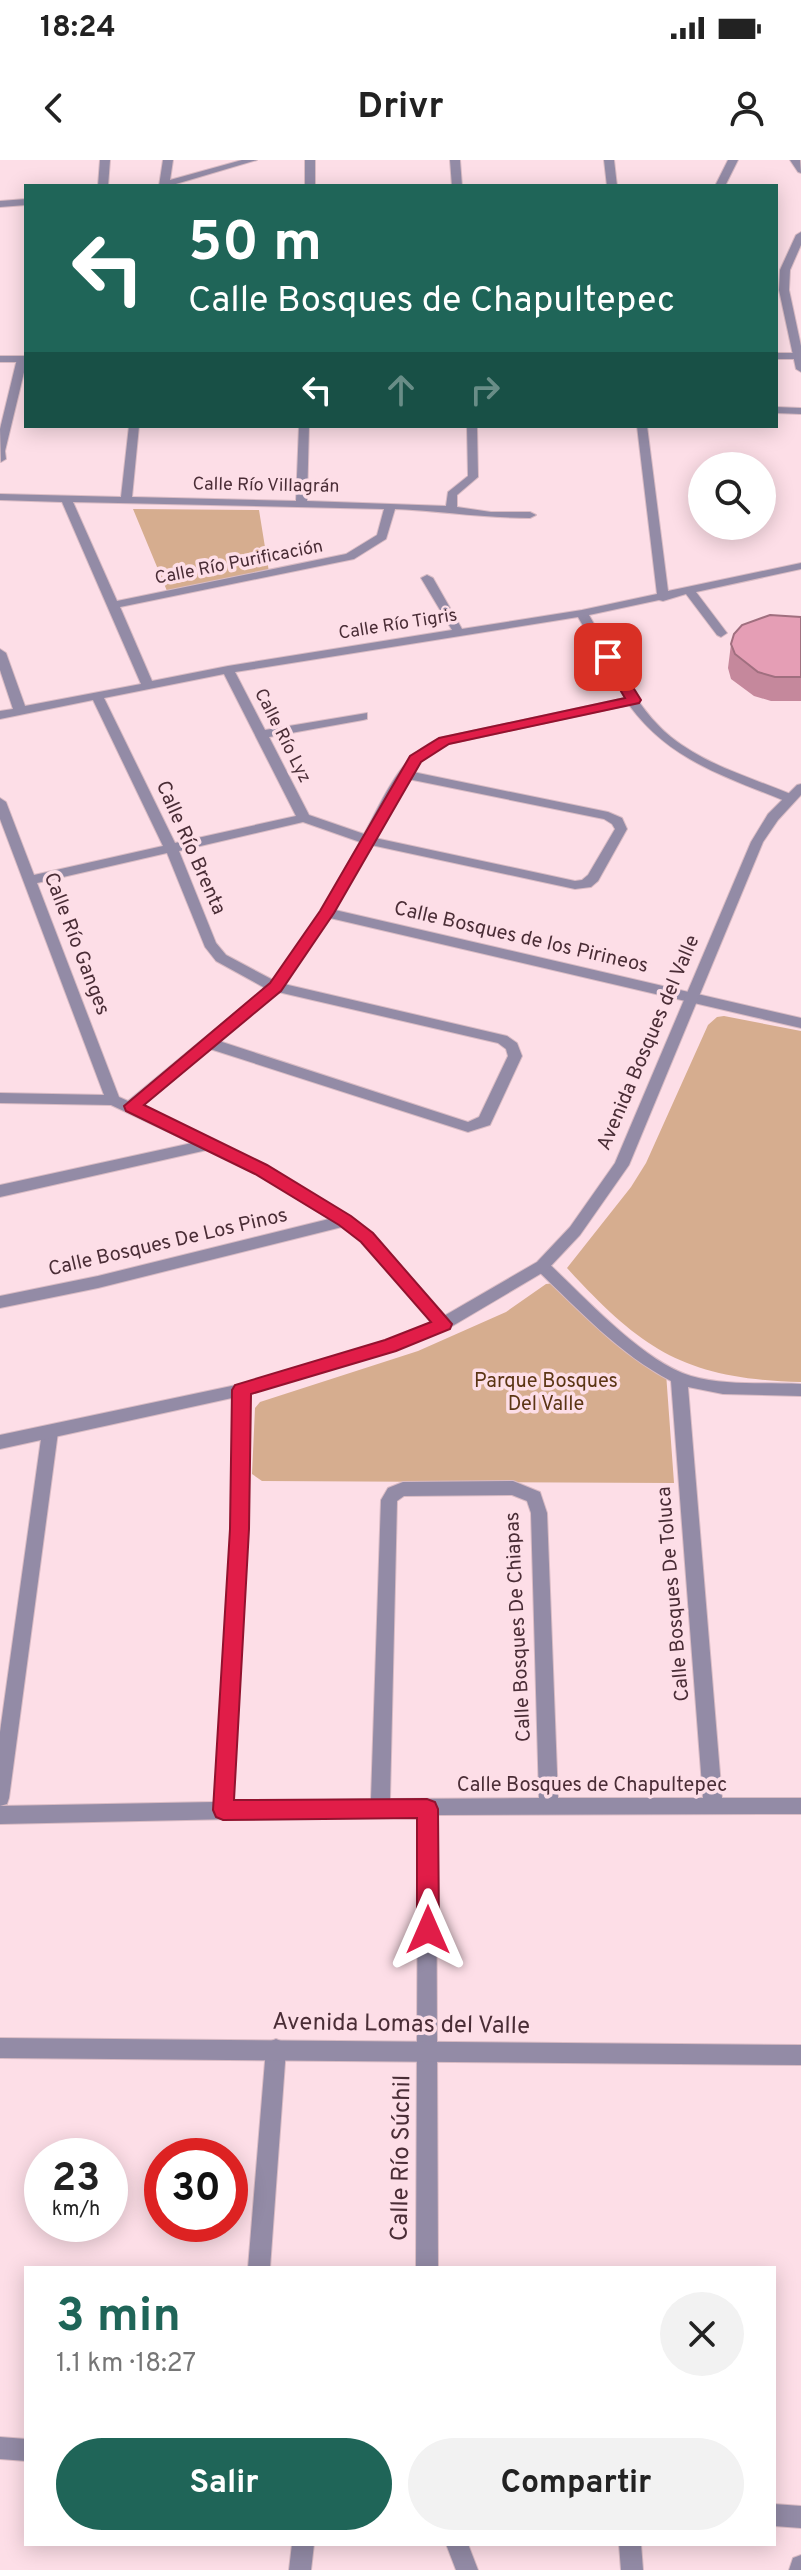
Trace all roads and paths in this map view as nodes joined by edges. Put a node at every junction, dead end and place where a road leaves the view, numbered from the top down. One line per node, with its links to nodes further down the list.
1 (105, 160): 10 (street)
2 (168, 160): 11 (street)
3 (252, 160): 12 (street)
4 (310, 160): 13 (street)
5 (455, 160): 14 (street)
6 (609, 160): 15 (street)
7 (733, 160): 16 (street)
8 (795, 160): 9 (street)
9 (801, 170)
10 (103, 184)
11 (164, 184)
12 (168, 184)
13 (310, 184)
14 (457, 184)
15 (612, 184)
16 (721, 184)
17 (24, 202): 18 (street)
18 (0, 204)
19 (801, 235): 21 (street)
20 (801, 269): 21 (street)
21 (780, 270): 23 (street)
22 (778, 356): 23 (street)
23 (799, 356): 26 (street)
24 (0, 359): 25 (street)
25 (24, 359): 28 (street)
26 (801, 369)
27 (0, 395): 28 (street)
28 (13, 395): 35 (street)
29 (778, 410): 30 (street)
30 (801, 411)
31 (134, 428): 38 (street)
32 (304, 428): 39 (street)
33 (472, 428): 41 (street)
34 (642, 428): 47 (street)
35 (1, 459)
36 (0, 497): 37 (street, Calle Río Villagrán)
37 (66, 498): 38 (street, Calle Río Villagrán); 48 (street)
38 (126, 500): 39 (street, Calle Río Villagrán)
39 (301, 505): 40 (street, Calle Río Villagrán)
40 (390, 506): 41 (street, Calle Río Villagrán); 48 (street, Calle Río Purificación)
41 (451, 510): 42 (street, Calle Río Villagrán)
42 (530, 515)
43 (796, 567): 45 (street); 46 (street, Calle Río Tigris)
44 (427, 578): 50 (street)
45 (801, 580)
46 (690, 592): 47 (street, Calle Río Tigris); 51 (street)
47 (663, 598): 49 (street, Calle Río Tigris)
48 (114, 605): 54 (street)
49 (582, 613): 50 (street, Calle Río Tigris); 56 (street)
50 (459, 633): 53 (street, Calle Río Tigris)
51 (721, 633)
52 (0, 653): 57 (street)
53 (228, 670): 54 (street, Calle Río Tigris); 60 (street, Calle Río Lyz)
54 (148, 686): 55 (street, Calle Río Tigris)
55 (97, 697): 57 (street, Calle Río Tigris); 67 (street, Calle Río Brenta)
56 (634, 700): 61 (street); 62 (street)
57 (20, 711): 58 (street, Calle Río Tigris)
58 (0, 715)
59 (363, 716): 60 (street)
60 (261, 735): 64 (street, Calle Río Lyz)
61 (404, 774): 66 (street); 66 (street)
62 (795, 793): 71 (street, Avenida Bosques del Valle)
63 (0, 802): 65 (street, Calle Río Ganges)
64 (304, 818): 66 (street); 67 (street)
65 (5, 827): 68 (street, Calle Río Ganges)
66 (367, 840): 69 (street)
67 (171, 848): 68 (street); 70 (street, Calle Río Brenta)
68 (31, 880): 75 (street, Calle Río Ganges)
69 (327, 913): 70 (street); 71 (street, Calle Bosques de los Pirineos)
70 (275, 987): 73 (street); 73 (street, Calle Río Brenta)
71 (692, 999): 72 (street, Calle Bosques de los Pirineos); 80 (street, Avenida Bosques del Valle)
72 (801, 1023)
73 (209, 1043): 76 (street)
74 (0, 1098): 75 (street)
75 (113, 1100): 76 (street)
76 (132, 1106): 77 (street)
77 (207, 1145): 78 (street); 79 (street)
78 (0, 1191)
79 (345, 1221): 81 (street, Calle Bosques De Los Pinos); 82 (street)
80 (542, 1266): 82 (street, Avenida Bosques del Valle); 83 (street)
81 (0, 1302)
82 (443, 1324): 84 (street, Avenida Bosques del Valle)
83 (679, 1377): 85 (street); 91 (street, Calle Bosques De Toluca)
84 (241, 1390): 86 (street, Avenida Bosques del Valle); 94 (street)
85 (801, 1390)
86 (50, 1432): 87 (street, Avenida Bosques del Valle); 88 (street)
87 (0, 1442)
88 (0, 1798)
89 (801, 1806): 91 (street, Calle Bosques de Chapultepec)
90 (380, 1807): 92 (street, Calle Bosques De Chiapas); 93 (street, Calle Bosques de Chapultepec); 94 (street, Calle Bosques de Chapultepec)
91 (713, 1807): 92 (street, Calle Bosques de Chapultepec)
92 (549, 1808): 93 (street, Calle Bosques de Chapultepec)
93 (427, 1809): 98 (street, Calle Río Súchil)
94 (223, 1810): 95 (street, Calle Bosques de Chapultepec)
95 (0, 1815)
96 (0, 2048): 97 (street, Avenida Lomas del Valle)
97 (276, 2049): 98 (street, Avenida Lomas del Valle); 100 (street)
98 (429, 2052): 99 (street, Avenida Lomas del Valle); 101 (street, Calle Río Súchil)
99 (801, 2055)
100 (259, 2266)
101 (427, 2266)
102 (0, 2448): 103 (street)
103 (24, 2450)
104 (776, 2515): 105 (street)
105 (801, 2517)
106 (303, 2546): 109 (street)
107 (458, 2546): 110 (street)
108 (630, 2546): 111 (street)
109 (300, 2570)
110 (467, 2570)
111 (632, 2570)

